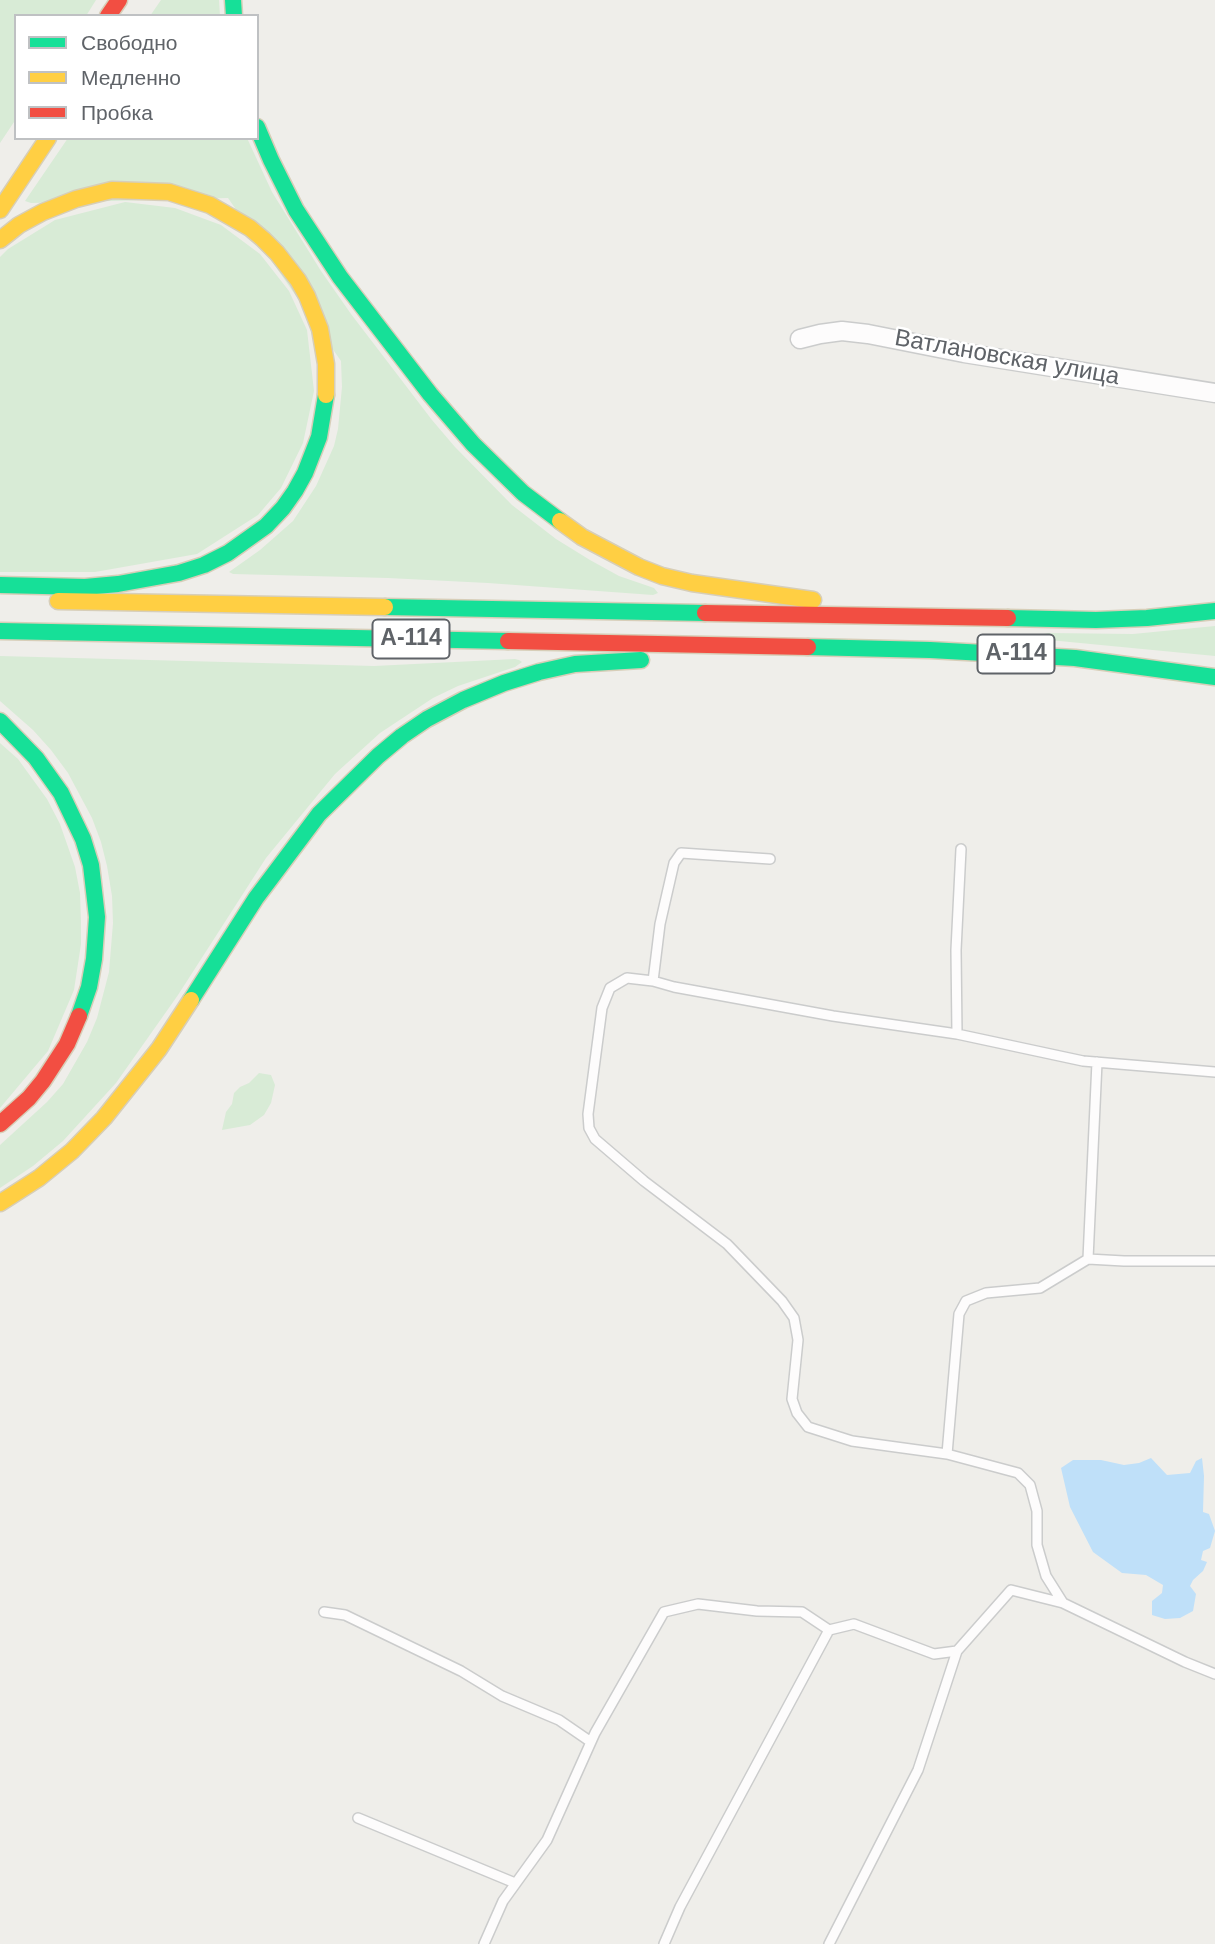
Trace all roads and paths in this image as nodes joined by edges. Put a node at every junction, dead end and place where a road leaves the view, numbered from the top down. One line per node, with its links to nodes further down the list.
1 (259, 131): 10 (main road)
2 (47, 140): 3 (main road)
3 (0, 210)
4 (0, 240): 7 (main road)
5 (800, 340): 6 (street, Ватлановская улица)
6 (1215, 393)
7 (0, 585)
8 (0, 600): 10 (main road, А-114)
9 (1215, 611): 10 (main road, А-114)
10 (996, 619)
11 (0, 631): 12 (main road, А-114)
12 (930, 650): 13 (main road, А-114); 22 (main road)
13 (1215, 677)
14 (0, 721): 21 (main road)
15 (961, 849): 18 (lane)
16 (770, 859): 17 (lane)
17 (653, 981): 18 (lane); 25 (lane)
18 (957, 1034): 19 (lane)
19 (1097, 1062): 20 (lane); 23 (lane)
20 (1215, 1072)
21 (0, 1124)
22 (0, 1203)
23 (1088, 1259): 24 (lane); 25 (lane)
24 (1215, 1261)
25 (947, 1454): 26 (lane)
26 (1063, 1603): 29 (lane); 30 (lane)
27 (324, 1612): 31 (lane)
28 (829, 1630): 29 (lane); 31 (lane); 35 (lane)
29 (957, 1651): 36 (lane)
30 (1215, 1674)
31 (591, 1742): 33 (lane)
32 (358, 1818): 33 (lane)
33 (515, 1883): 34 (lane)
34 (484, 1944)
35 (664, 1944)
36 (829, 1944)

